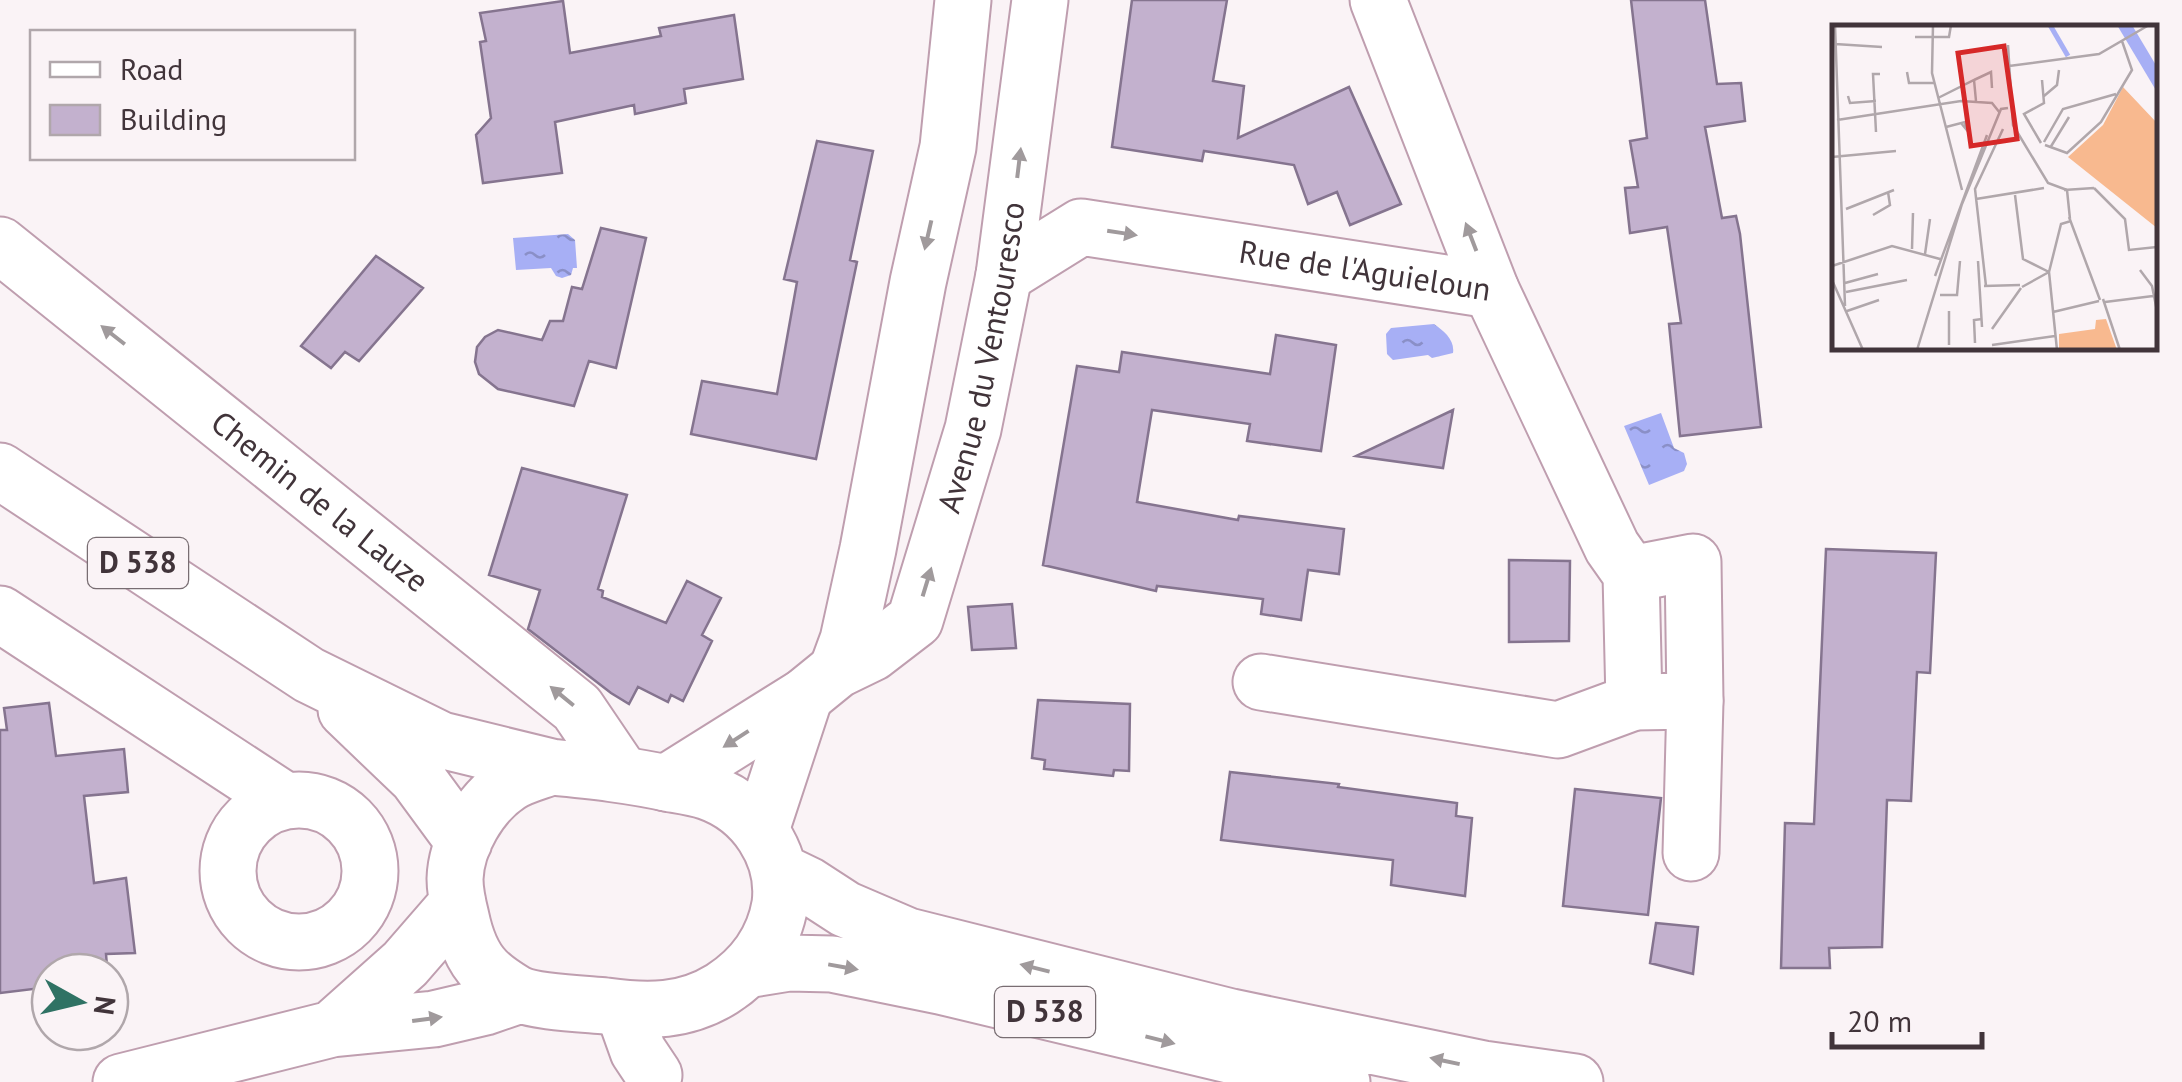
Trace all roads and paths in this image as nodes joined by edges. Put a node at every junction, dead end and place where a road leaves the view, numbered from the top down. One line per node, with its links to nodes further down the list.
1 (963, 0): 12 (street, one-way to 12)
2 (1040, 0): 5 (street, Avenue du Ventouresco, one-way to 2)
3 (1380, 1): 6 (street, Rue de l'Aguieloun, one-way to 3)
4 (0, 245): 16 (street, Chemin de la Lauze, one-way to 4)
5 (1004, 275): 6 (street, Rue de l'Aguieloun, one-way to 6); 12 (street, Avenue du Ventouresco, one-way to 5)
6 (1491, 290): 8 (street)
7 (0, 470): 10 (street, D 538)
8 (1631, 574): 13 (street); 14 (street)
9 (0, 614): 17 (street)
10 (309, 676): 15 (street, D 538); 18 (street, D 538)
11 (1262, 682): 14 (street)
12 (821, 683): 16 (street, Avenue du Ventouresco, one-way to 16); 19 (street)
13 (1695, 701): 14 (street); 20 (street)
14 (1634, 702)
15 (551, 767): 16 (street); 18 (street)
16 (643, 778): 19 (street)
17 (284, 800)
18 (464, 842): 21 (street)
19 (770, 851): 22 (street); 29 (street, D 538, one-way to 19)
20 (1691, 853)
21 (458, 903): 23 (street); 25 (street)
22 (746, 970): 24 (street); 28 (street, D 538, one-way to 28)
23 (520, 996): 24 (street); 25 (street, one-way to 23)
24 (623, 1009): 26 (street)
25 (332, 1029): 27 (street)
26 (654, 1075)
27 (121, 1082)
28 (1342, 1082)
29 (1575, 1082)

